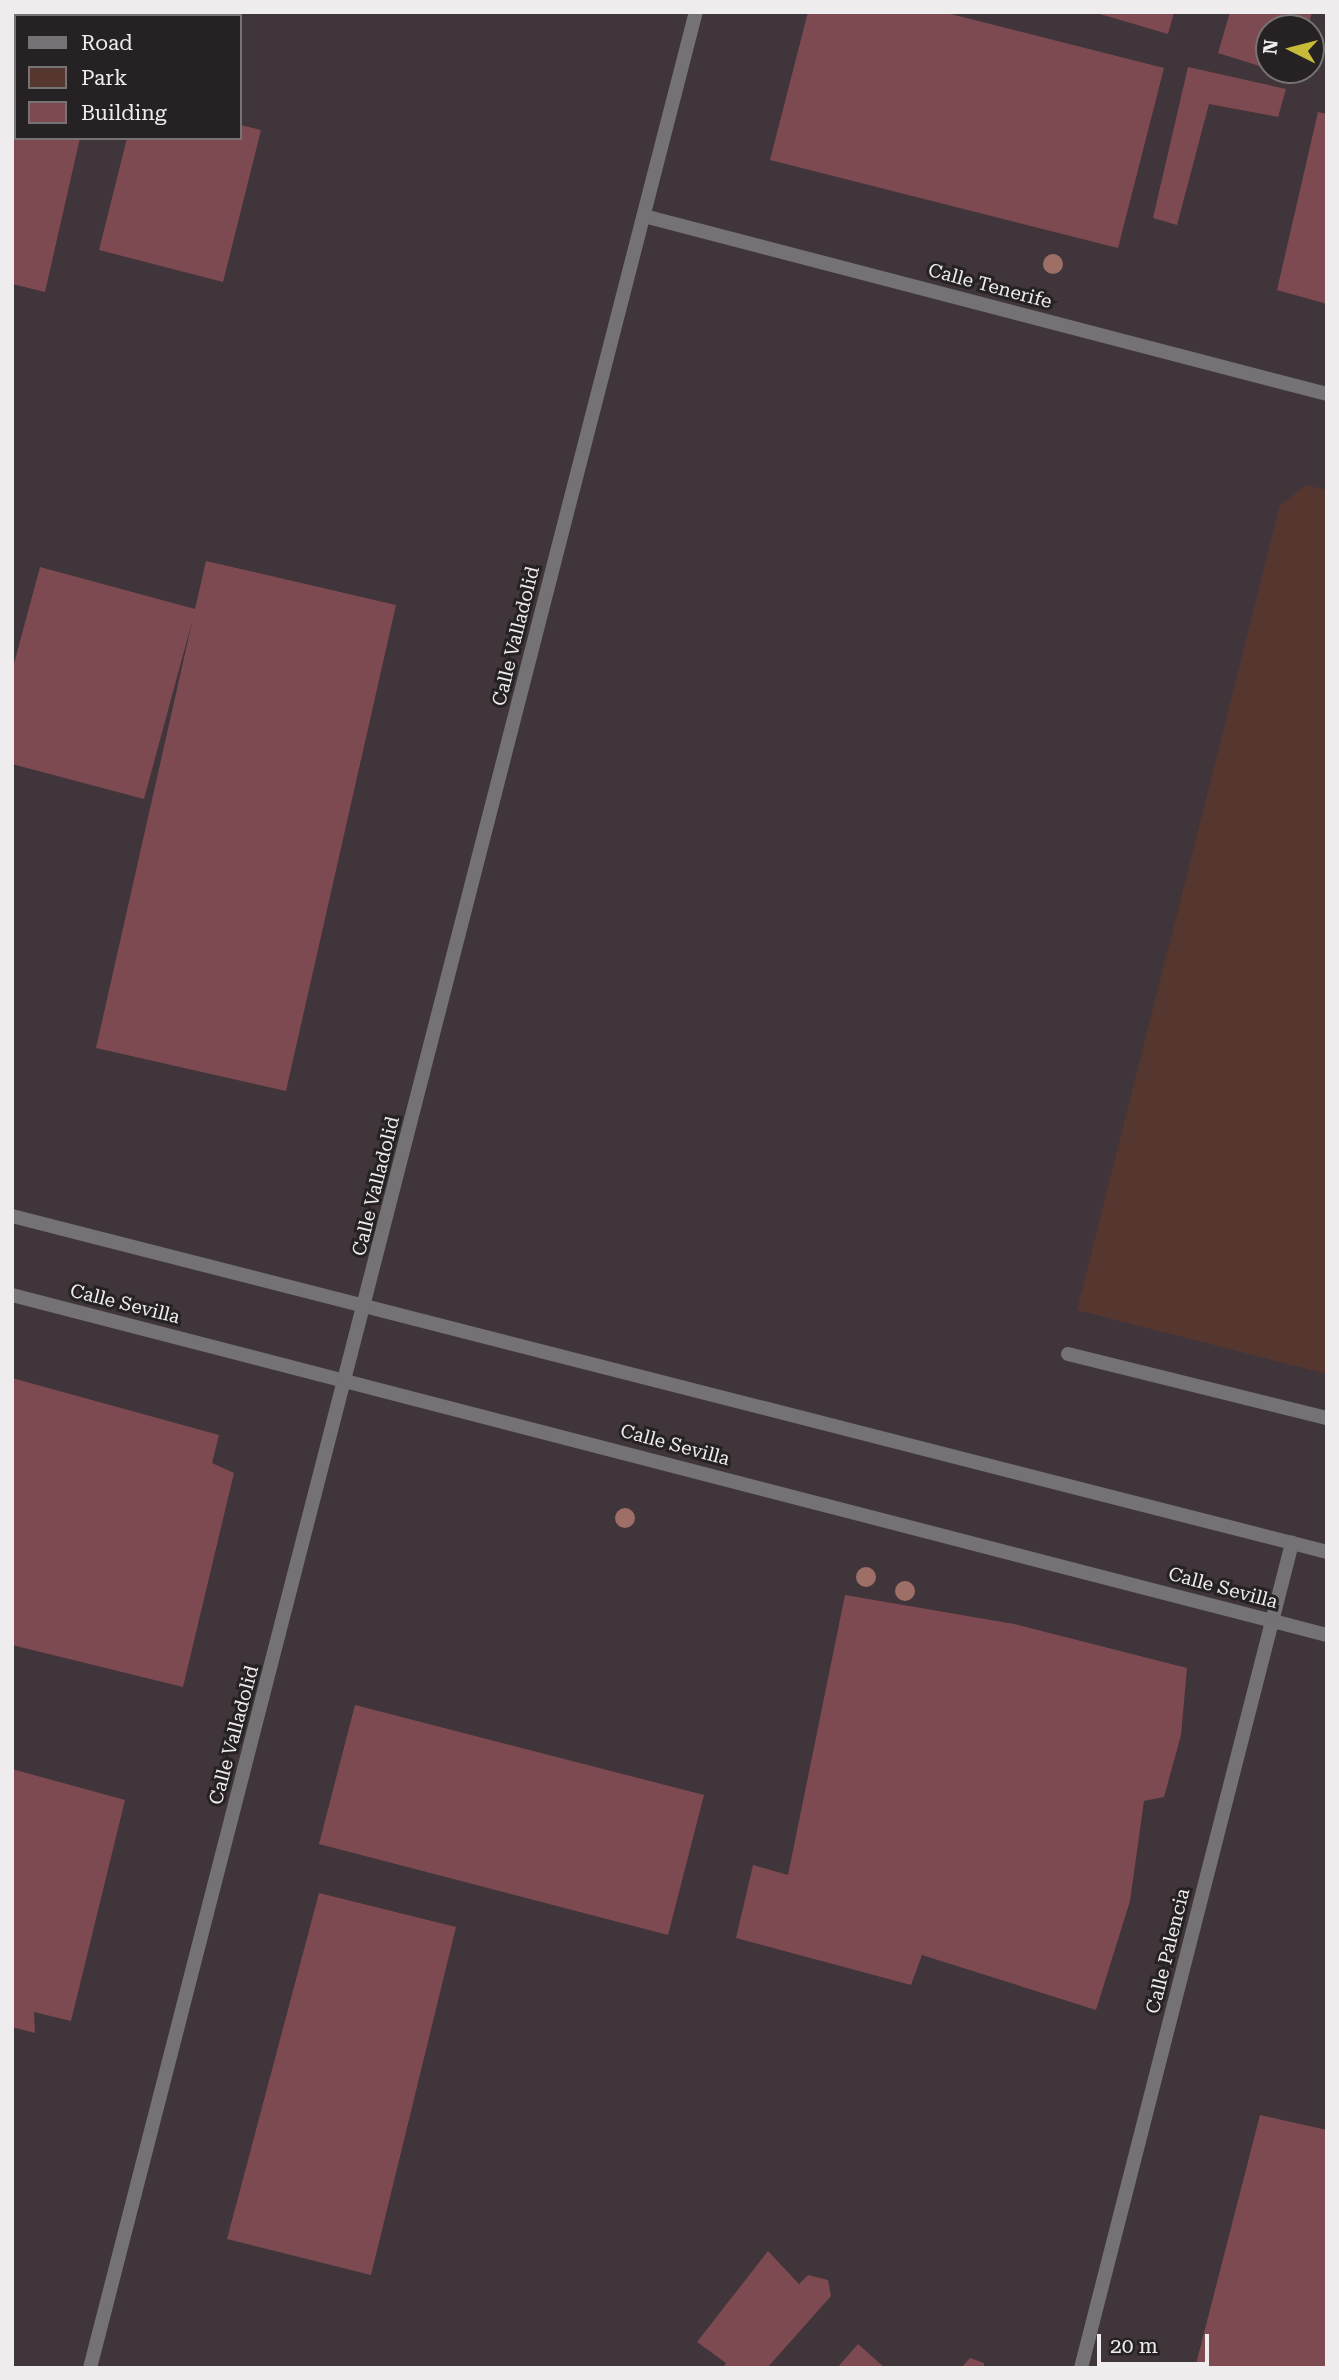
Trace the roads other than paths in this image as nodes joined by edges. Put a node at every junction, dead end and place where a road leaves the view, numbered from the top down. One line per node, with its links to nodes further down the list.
1 (696, 12): 2 (street, Calle Valladolid)
2 (644, 216): 3 (street, Calle Tenerife); 6 (street, Calle Valladolid)
3 (1327, 394)
4 (12, 1216): 6 (street)
5 (12, 1295): 8 (street, Calle Sevilla)
6 (365, 1307): 8 (street, Calle Valladolid); 10 (street)
7 (1069, 1354): 9 (street)
8 (347, 1379): 12 (street, Calle Sevilla); 14 (street, Calle Valladolid)
9 (1327, 1418)
10 (1292, 1543): 11 (street); 12 (street, Calle Palencia)
11 (1327, 1552)
12 (1272, 1620): 13 (street, Calle Sevilla); 15 (street, Calle Palencia)
13 (1327, 1635)
14 (90, 2368)
15 (1082, 2368)

